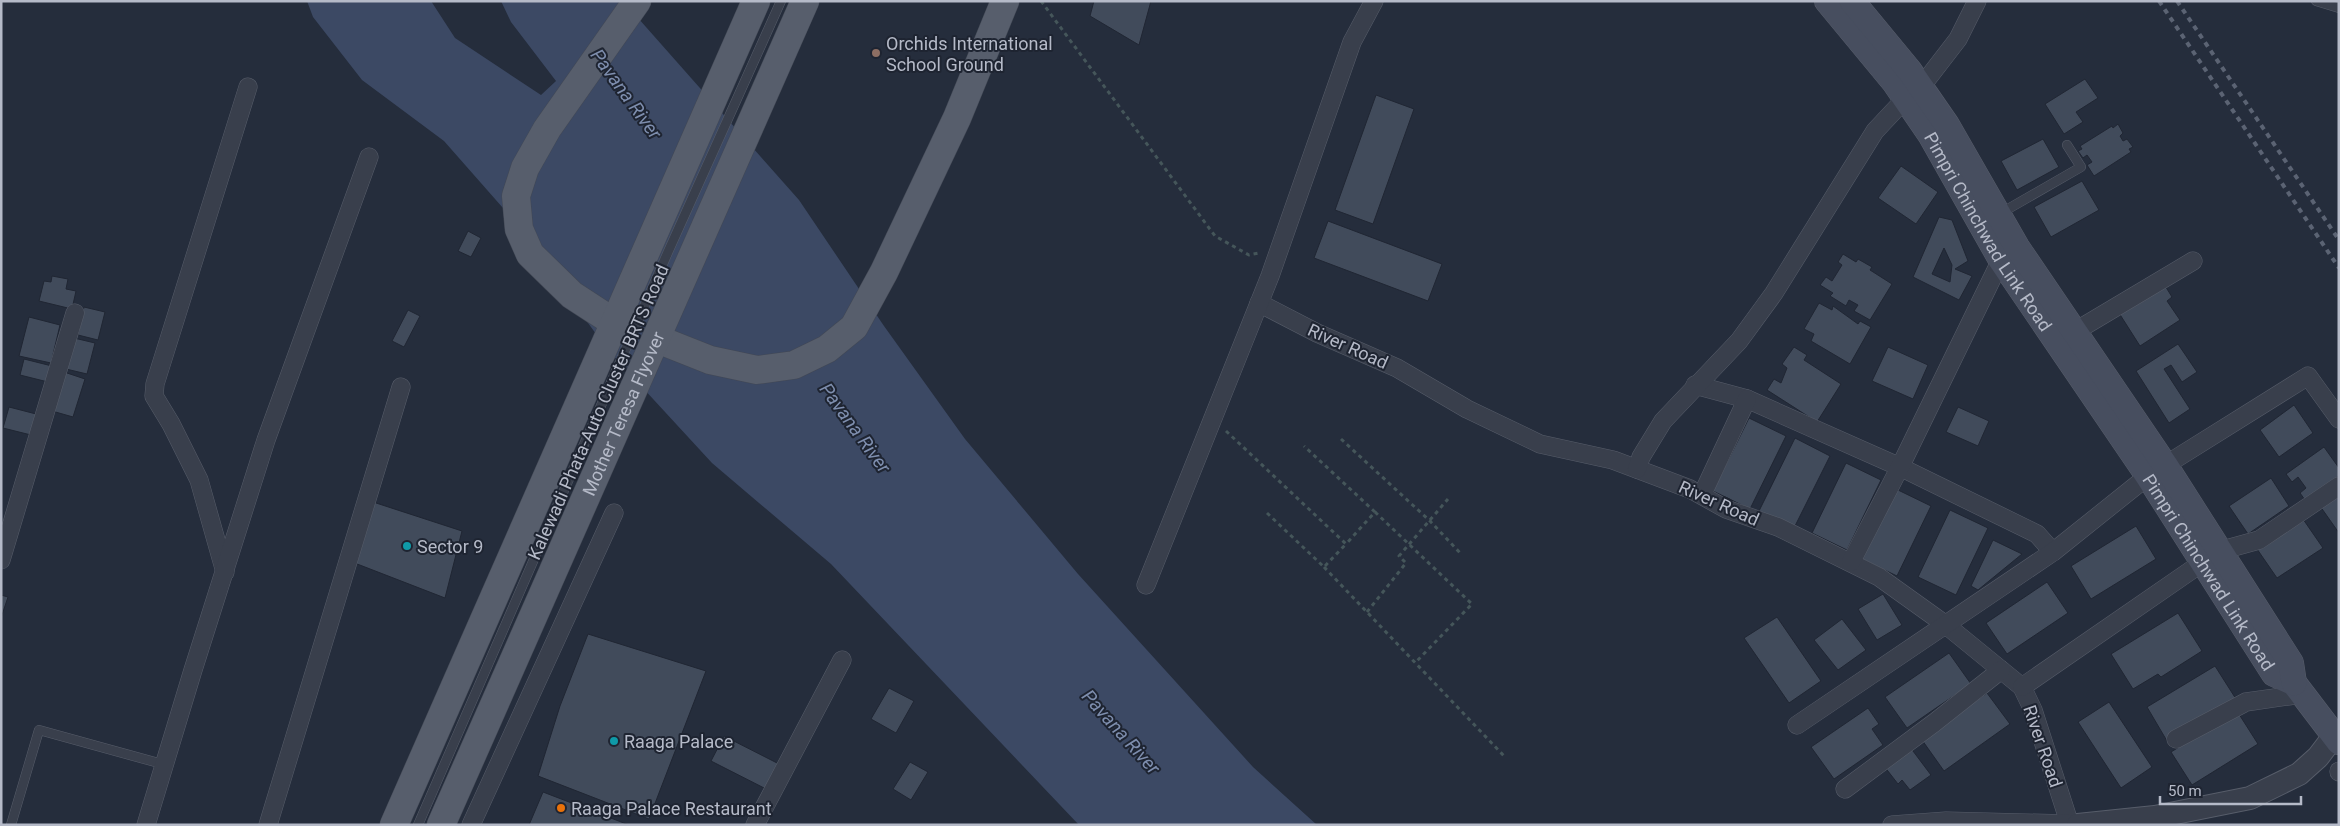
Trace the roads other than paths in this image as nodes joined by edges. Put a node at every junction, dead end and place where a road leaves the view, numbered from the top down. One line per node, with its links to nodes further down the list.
1 (638, 1): 21 (main road)
2 (756, 1): 21 (main road)
3 (781, 1): 54 (lane, Kalewadi Phata-Auto Cluster BRTS Road)
4 (805, 1): 23 (main road, Mother Teresa Flyover)
5 (1005, 1): 23 (main road)
6 (1374, 1): 19 (street)
7 (1827, 1): 13 (main road, Pimpri Chinchwad Link Road)
8 (1852, 1): 13 (main road, Pimpri Chinchwad Link Road)
9 (1977, 1): 13 (street)
10 (2316, 1): 11 (lane)
11 (2339, 8)
12 (248, 87): 38 (street)
13 (1913, 93): 16 (main road, Pimpri Chinchwad Link Road); 18 (main road, Pimpri Chinchwad Link Road); 24 (street)
14 (2067, 144): 16 (lane)
15 (369, 157): 38 (street)
16 (1998, 215): 18 (main road, Pimpri Chinchwad Link Road)
17 (2193, 261): 22 (street)
18 (2015, 267): 22 (main road, Pimpri Chinchwad Link Road); 28 (street); 30 (main road, Pimpri Chinchwad Link Road)
19 (1259, 303): 29 (street, River Road); 39 (street)
20 (75, 313): 36 (street)
21 (615, 323): 53 (main road)
22 (2074, 332): 30 (main road, Pimpri Chinchwad Link Road)
23 (657, 338): 55 (main road, Mother Teresa Flyover)
24 (1695, 384): 26 (street); 29 (street)
25 (401, 387): 52 (street)
26 (1747, 399): 28 (street); 32 (street)
27 (2339, 419): 30 (street)
28 (1900, 467): 34 (street); 37 (street)
29 (1637, 469): 32 (street, River Road)
30 (2156, 470): 34 (street); 35 (main road, Pimpri Chinchwad Link Road)
31 (2339, 486): 35 (street)
32 (1702, 496): 37 (street, River Road)
33 (614, 513): 56 (street)
34 (2053, 552): 40 (street)
35 (2211, 557): 43 (street); 44 (main road, Pimpri Chinchwad Link Road)
36 (1, 560)
37 (1851, 562): 40 (street, River Road)
38 (225, 572): 48 (street)
39 (1146, 586)
40 (1946, 625): 42 (street, River Road); 45 (street)
41 (842, 660): 57 (street)
42 (2001, 670): 43 (street, River Road); 49 (street)
43 (2022, 687): 59 (street, River Road)
44 (2298, 689): 46 (street); 47 (main road)
45 (1797, 725)
46 (2176, 739)
47 (2336, 739): 60 (street)
48 (166, 764): 50 (lane); 51 (street)
49 (1845, 789)
50 (11, 825)
51 (146, 825)
52 (268, 825)
53 (394, 825)
54 (418, 825)
55 (441, 825)
56 (471, 825)
57 (755, 825)
58 (1892, 825): 59 (street)
59 (2070, 825)
60 (2078, 825)

